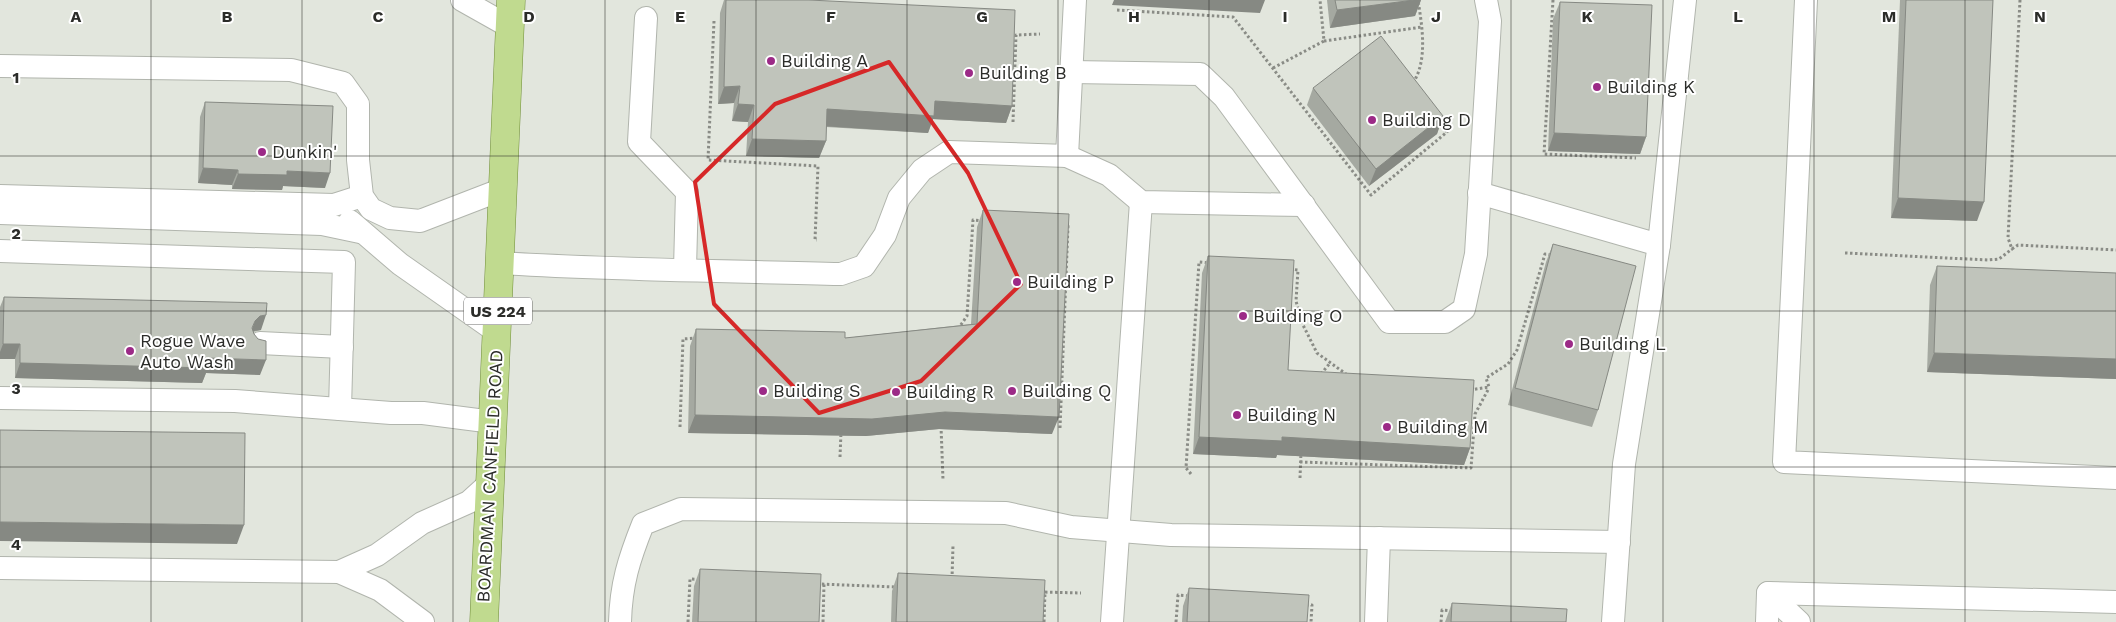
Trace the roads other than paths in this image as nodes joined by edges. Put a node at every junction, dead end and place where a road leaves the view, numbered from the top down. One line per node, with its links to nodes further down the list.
1 (462, 0): 8 (lane)
2 (512, 0): 8 (main road, BOARDMAN CANFIELD ROAD / US 224)
3 (1075, 0): 10 (lane)
4 (1486, 0): 13 (lane)
5 (1684, 0): 21 (lane)
6 (1806, 0): 32 (lane)
7 (646, 18): 25 (lane)
8 (510, 27): 12 (main road, BOARDMAN CANFIELD ROAD / US 224)
9 (0, 66): 16 (lane)
10 (1071, 72): 11 (lane); 18 (lane)
11 (1067, 156): 15 (lane); 25 (lane)
12 (503, 189): 16 (lane); 24 (main road, BOARDMAN CANFIELD ROAD / US 224)
13 (1480, 193): 18 (lane); 21 (lane)
14 (0, 196): 17 (lane)
15 (1141, 202): 18 (lane); 34 (lane)
16 (367, 203): 17 (lane); 20 (lane)
17 (334, 205): 20 (lane)
18 (1304, 205)
19 (0, 213): 20 (lane)
20 (360, 232): 23 (lane); 26 (lane)
21 (1659, 245): 36 (lane)
22 (0, 251): 23 (lane)
23 (344, 262): 28 (lane)
24 (500, 264): 25 (lane); 26 (main road, BOARDMAN CANFIELD ROAD / US 224)
25 (684, 269)
26 (497, 332): 31 (main road, BOARDMAN CANFIELD ROAD / US 224)
27 (260, 343): 28 (lane)
28 (342, 347): 30 (lane)
29 (0, 398): 30 (lane)
30 (340, 410): 31 (lane)
31 (493, 422): 33 (main road, BOARDMAN CANFIELD ROAD / US 224)
32 (2116, 478)
33 (490, 483): 38 (lane); 42 (main road, BOARDMAN CANFIELD ROAD / US 224)
34 (1118, 531): 35 (lane); 43 (lane); 44 (lane)
35 (1379, 538): 36 (lane); 45 (lane)
36 (1619, 542): 46 (lane)
37 (0, 568): 38 (lane)
38 (339, 572): 41 (lane)
39 (1768, 593): 40 (lane); 47 (lane); 48 (lane)
40 (2116, 602)
41 (423, 622)
42 (484, 622)
43 (620, 622)
44 (1112, 622)
45 (1376, 622)
46 (1613, 622)
47 (1767, 622)
48 (1799, 622)

